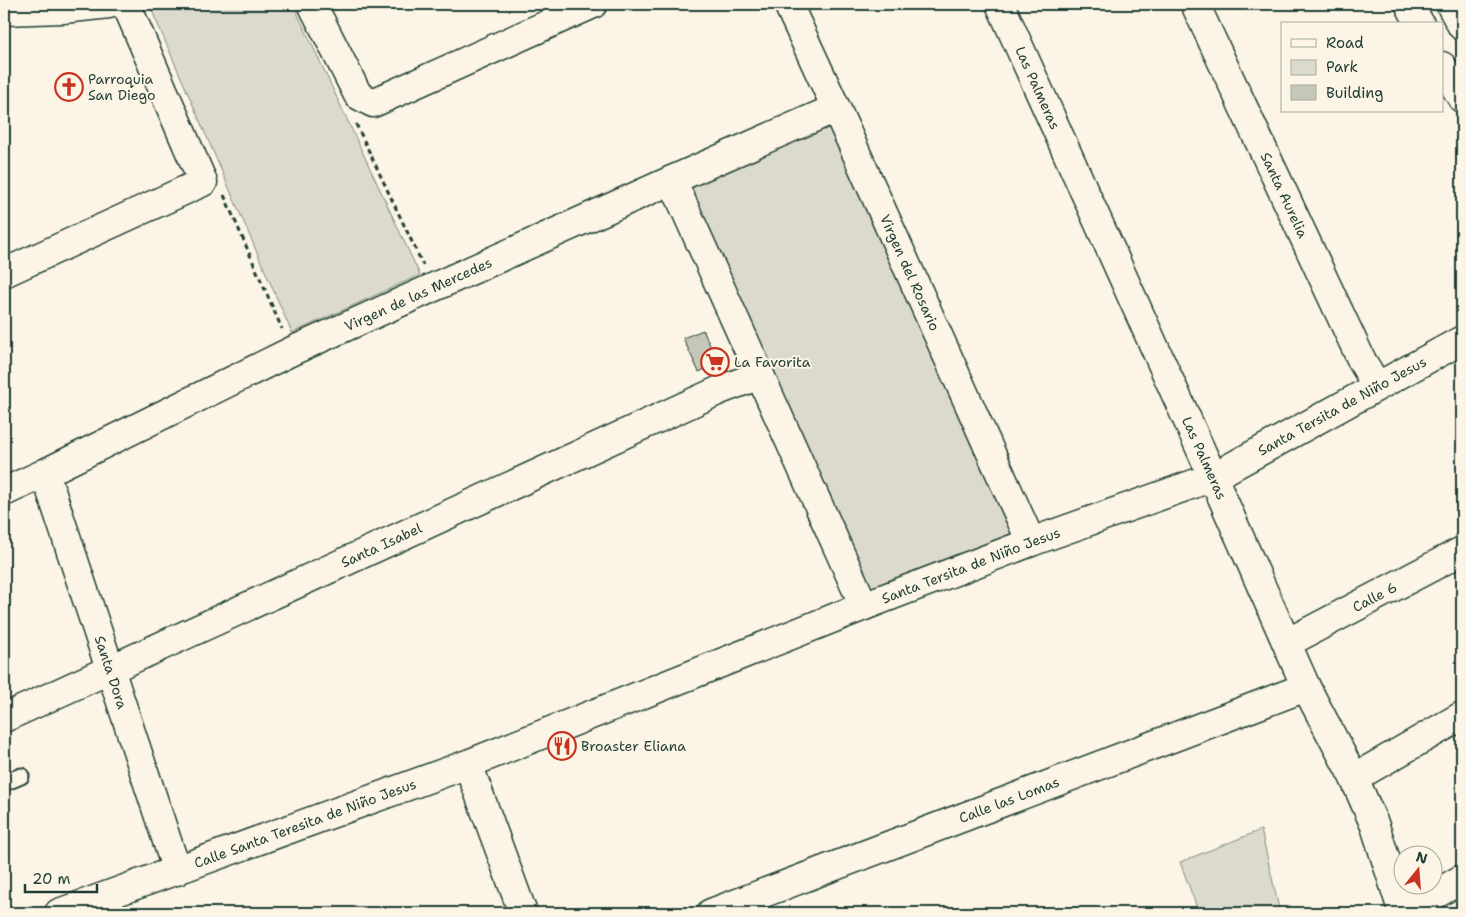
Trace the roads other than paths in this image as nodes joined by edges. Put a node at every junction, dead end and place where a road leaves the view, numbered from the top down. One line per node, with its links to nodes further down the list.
1 (109, 4): 10 (street)
2 (126, 4): 17 (street)
3 (312, 4): 4 (street)
4 (593, 4)
5 (788, 4): 15 (street, Virgen del Rosario)
6 (1000, 4): 22 (street, Las Palmeras)
7 (1195, 4): 20 (street, Santa Aurelia)
8 (1409, 4): 11 (street)
9 (1450, 4): 12 (street)
10 (4, 11)
11 (1419, 22)
12 (1462, 26)
13 (1444, 69): 14 (street)
14 (1462, 98)
15 (836, 108): 16 (street, Virgen de las Mercedes); 24 (street, Virgen del Rosario)
16 (672, 180): 19 (street); 21 (street, Virgen de las Mercedes)
17 (4, 273)
18 (1462, 340): 20 (street, Santa Tersita de Niño Jesus)
19 (760, 375): 26 (street); 28 (street, Santa Isabel)
20 (1376, 386): 22 (street, Santa Tersita de Niño Jesus)
21 (45, 473): 23 (street, Virgen de las Mercedes); 28 (street, Santa Dora)
22 (1213, 477): 24 (street, Santa Tersita de Niño Jesus); 27 (street, Las Palmeras)
23 (4, 492)
24 (1031, 542): 26 (street, Santa Tersita de Niño Jesus)
25 (1462, 551): 27 (street, Calle 6)
26 (864, 606): 32 (street, Santa Tersita de Niño Jesus)
27 (1287, 643): 29 (street, Las Palmeras)
28 (109, 670): 31 (street, Santa Isabel); 36 (street, Santa Dora)
29 (1306, 687): 34 (street, Las Palmeras); 40 (street, Calle las Lomas)
30 (1462, 716): 34 (street)
31 (4, 718)
32 (468, 764): 36 (street, Calle Santa Teresita de Niño Jesus); 39 (street)
33 (22, 776): 35 (lane)
34 (1354, 778): 41 (street, Las Palmeras)
35 (4, 783)
36 (177, 871): 38 (street, Calle Santa Teresita de Niño Jesus)
37 (1462, 879): 41 (street)
38 (59, 913)
39 (523, 913)
40 (712, 913)
41 (1403, 913)

